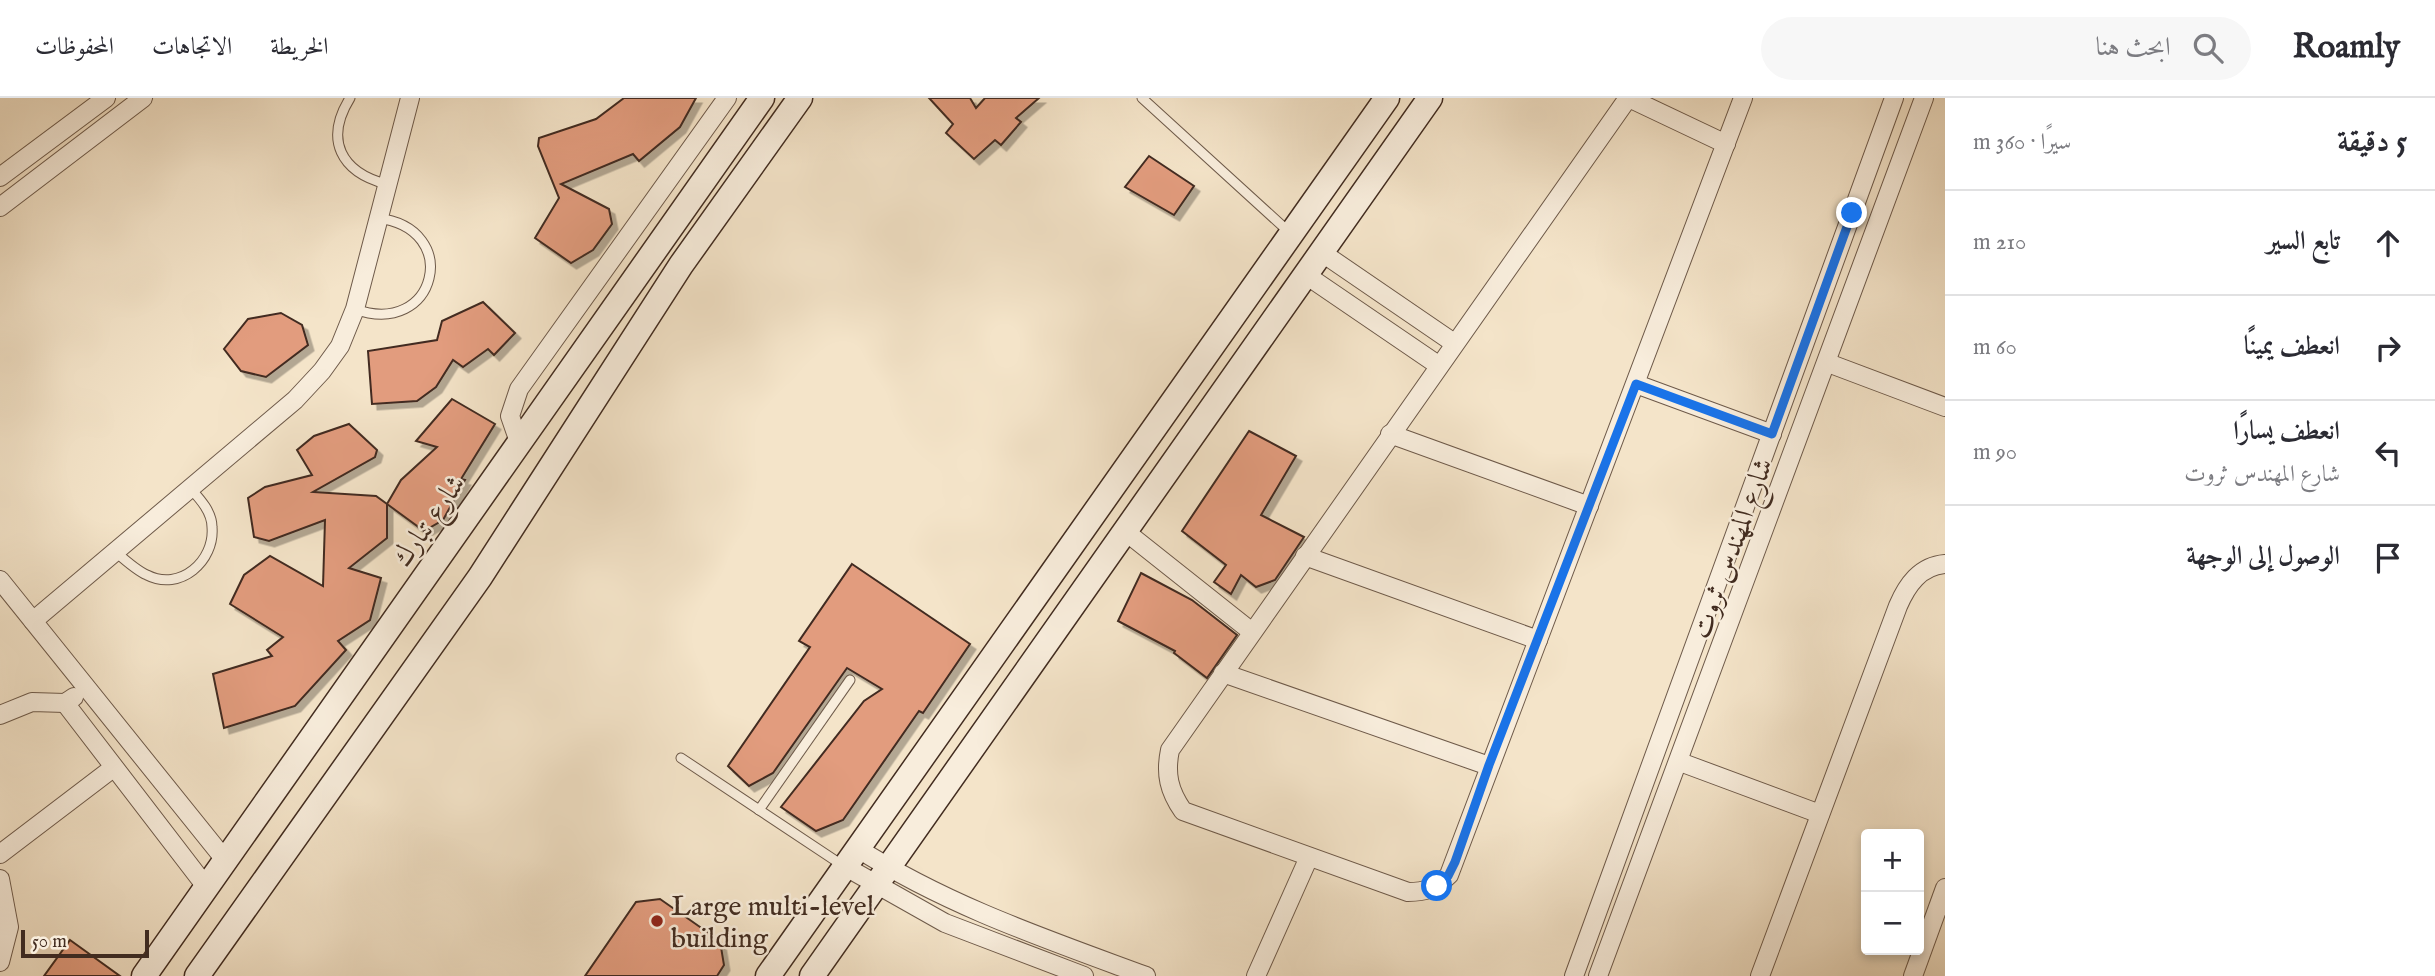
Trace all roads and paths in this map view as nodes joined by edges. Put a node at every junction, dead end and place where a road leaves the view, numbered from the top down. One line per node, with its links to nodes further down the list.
1 (106, 98): 16 (street)
2 (143, 98): 18 (street)
3 (349, 98): 17 (lane)
4 (410, 98): 17 (street)
5 (727, 98): 34 (street)
6 (762, 98): 34 (street, شارع تبارك)
7 (800, 98): 68 (street)
8 (1142, 98): 20 (lane)
9 (1387, 98): 20 (street)
10 (1430, 98): 21 (street)
11 (1629, 98): 15 (street); 24 (street)
12 (1744, 98): 15 (street)
13 (1894, 98): 28 (street, شارع المهندس ثروت)
14 (1924, 98): 25 (street, شارع المهندس ثروت)
15 (1726, 145): 27 (street)
16 (0, 177)
17 (386, 184): 19 (street)
18 (0, 207)
19 (377, 218): 23 (street); 23 (lane)
20 (1291, 233): 31 (street)
21 (1321, 252): 22 (street); 24 (street)
22 (1306, 275): 26 (street); 35 (street)
23 (355, 310): 36 (street)
24 (1454, 343): 26 (street)
25 (1828, 363): 29 (street, شارع المهندس ثروت); 30 (street)
26 (1438, 365): 32 (street)
27 (1636, 384): 33 (street); 37 (street)
28 (1788, 389): 29 (street); 33 (street, شارع المهندس ثروت)
29 (1814, 398): 52 (street, شارع المهندس ثروت)
30 (1945, 407)
31 (1155, 425): 35 (street); 59 (street)
32 (1390, 434): 37 (street); 40 (street)
33 (1772, 434): 74 (street, شارع المهندس ثروت)
34 (519, 442): 60 (street, شارع تبارك)
35 (1185, 448): 38 (street)
36 (191, 489): 39 (street); 39 (lane)
37 (1589, 506): 45 (street)
38 (1126, 532): 44 (street); 61 (street)
39 (116, 552): 43 (street)
40 (1305, 556): 44 (street); 45 (street)
41 (1945, 564): 56 (street)
42 (0, 580): 43 (street)
43 (33, 621): 48 (street)
44 (1252, 632): 46 (street)
45 (1538, 639): 53 (street)
46 (1223, 673): 53 (street); 58 (street)
47 (850, 680): 55 (lane)
48 (85, 690): 49 (street); 60 (street)
49 (65, 703): 50 (street); 54 (street)
50 (0, 715)
51 (681, 758): 55 (lane)
52 (1680, 762): 56 (street); 75 (street, شارع المهندس ثروت)
53 (1489, 765): 58 (street)
54 (113, 768): 57 (street); 63 (street)
55 (760, 810): 59 (lane)
56 (1820, 814): 76 (street)
57 (0, 854)
58 (1309, 856): 73 (street)
59 (851, 857): 61 (street); 69 (street)
60 (226, 861): 63 (street, شارع تبارك)
61 (882, 876): 70 (street); 71 (street); 72 (street)
62 (0, 879): 66 (street)
63 (207, 888): 67 (street, شارع تبارك)
64 (1945, 888): 65 (street)
65 (1938, 927): 77 (street)
66 (0, 962)
67 (144, 976)
68 (197, 976)
69 (768, 976)
70 (812, 976)
71 (1084, 976)
72 (1146, 976)
73 (1256, 976)
74 (1574, 976)
75 (1598, 976)
76 (1760, 976)
77 (1913, 976)

